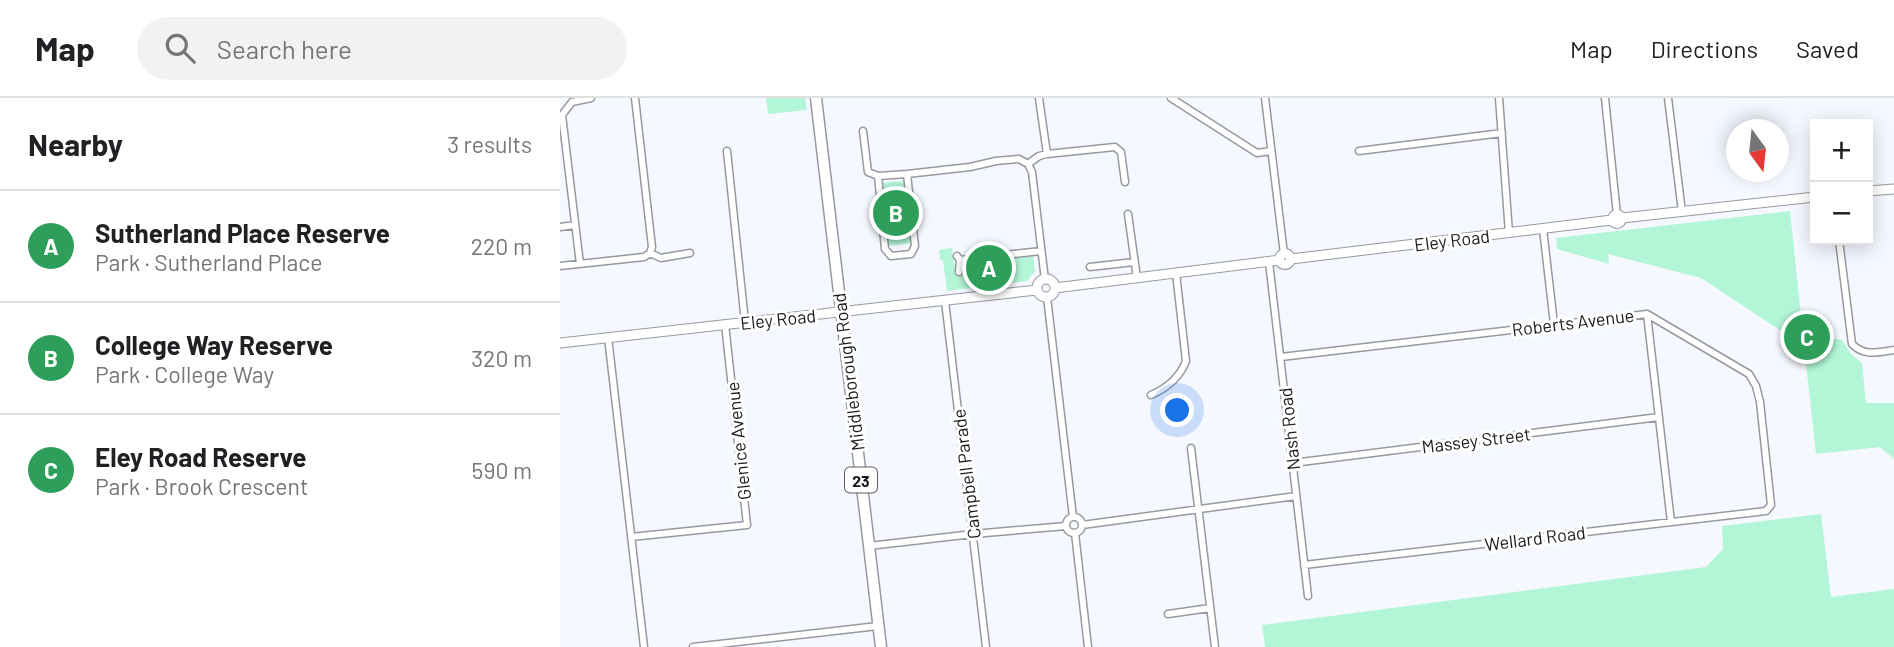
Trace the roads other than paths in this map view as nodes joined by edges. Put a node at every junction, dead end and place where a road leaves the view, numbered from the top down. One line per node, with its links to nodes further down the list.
1 (591, 98): 26 (street)
2 (635, 98): 32 (street)
3 (816, 98): 48 (main road, Middleborough Road / 23)
4 (1039, 98): 15 (street)
5 (1171, 98): 13 (street)
6 (1265, 98): 13 (street)
7 (1499, 98): 11 (street)
8 (1605, 98): 25 (street)
9 (1668, 98): 23 (street)
10 (863, 131): 18 (street)
11 (1502, 133): 14 (street); 29 (street)
12 (727, 151): 50 (street)
13 (1271, 151): 34 (street)
14 (1359, 151)
15 (1047, 154): 16 (street); 19 (street)
16 (1028, 164): 17 (street); 31 (street)
17 (907, 174): 18 (street); 18 (street)
18 (877, 176)
19 (1125, 181)
20 (1894, 188): 21 (main road)
21 (1873, 190)
22 (1810, 198): 23 (main road, Eley Road)
23 (1682, 212): 25 (main road, Eley Road)
24 (1128, 214): 35 (street)
25 (1617, 218): 28 (main road, Eley Road)
26 (575, 225): 27 (street); 37 (street)
27 (560, 227)
28 (1543, 229): 29 (main road, Eley Road); 52 (street)
29 (1509, 233): 34 (main road, Eley Road)
30 (1840, 245): 55 (street)
31 (1041, 251): 40 (street); 43 (street)
32 (650, 253): 33 (street); 37 (street)
33 (690, 253)
34 (1285, 258): 36 (main road, Eley Road)
35 (1134, 262): 39 (street); 42 (street)
36 (1269, 262): 41 (main road, Eley Road); 56 (street, Nash Road)
37 (580, 264): 38 (street)
38 (560, 266)
39 (1090, 267)
40 (959, 272)
41 (1176, 273): 42 (main road, Eley Road); 57 (street)
42 (1137, 278): 44 (main road, Eley Road)
43 (1045, 280): 44 (main road); 45 (main road)
44 (1055, 288): 46 (main road)
45 (1037, 290): 46 (main road); 47 (main road, Eley Road)
46 (1047, 297): 64 (street)
47 (945, 301): 48 (main road, Eley Road); 69 (street, Campbell Parade)
48 (841, 312): 50 (main road, Eley Road); 71 (main road, Middleborough Road / 23)
49 (1647, 314): 52 (street, Roberts Avenue); 58 (street); 63 (street, Roberts Avenue)
50 (745, 322): 51 (main road, Eley Road)
51 (725, 324): 53 (main road, Eley Road); 70 (street, Glenice Avenue)
52 (1554, 324): 56 (street, Roberts Avenue)
53 (608, 337): 54 (main road, Eley Road); 70 (street)
54 (560, 343)
55 (1894, 350)
56 (1282, 357): 60 (street, Nash Road)
57 (1151, 395)
58 (1659, 417): 60 (street, Massey Street); 65 (street)
59 (1191, 448): 62 (street)
60 (1293, 463): 61 (street, Nash Road)
61 (1296, 496): 62 (street); 72 (street, Nash Road)
62 (1199, 507): 66 (street); 74 (street)
63 (1766, 511): 65 (street, Wellard Road)
64 (1073, 517): 66 (street); 67 (street)
65 (1671, 522): 72 (street, Wellard Road)
66 (1082, 525): 68 (street)
67 (1066, 526): 68 (street); 69 (street)
68 (1075, 533): 81 (street)
69 (972, 534): 71 (street); 80 (street, Campbell Parade)
70 (631, 537): 77 (street)
71 (869, 546): 76 (main road, Middleborough Road / 23)
72 (1304, 565): 73 (street, Nash Road)
73 (1308, 596)
74 (1210, 608): 75 (street); 82 (street)
75 (1168, 614)
76 (878, 626): 78 (street); 79 (main road, Middleborough Road / 23)
77 (644, 647)
78 (693, 647)
79 (880, 647)
80 (986, 647)
81 (1088, 647)
82 (1214, 647)

